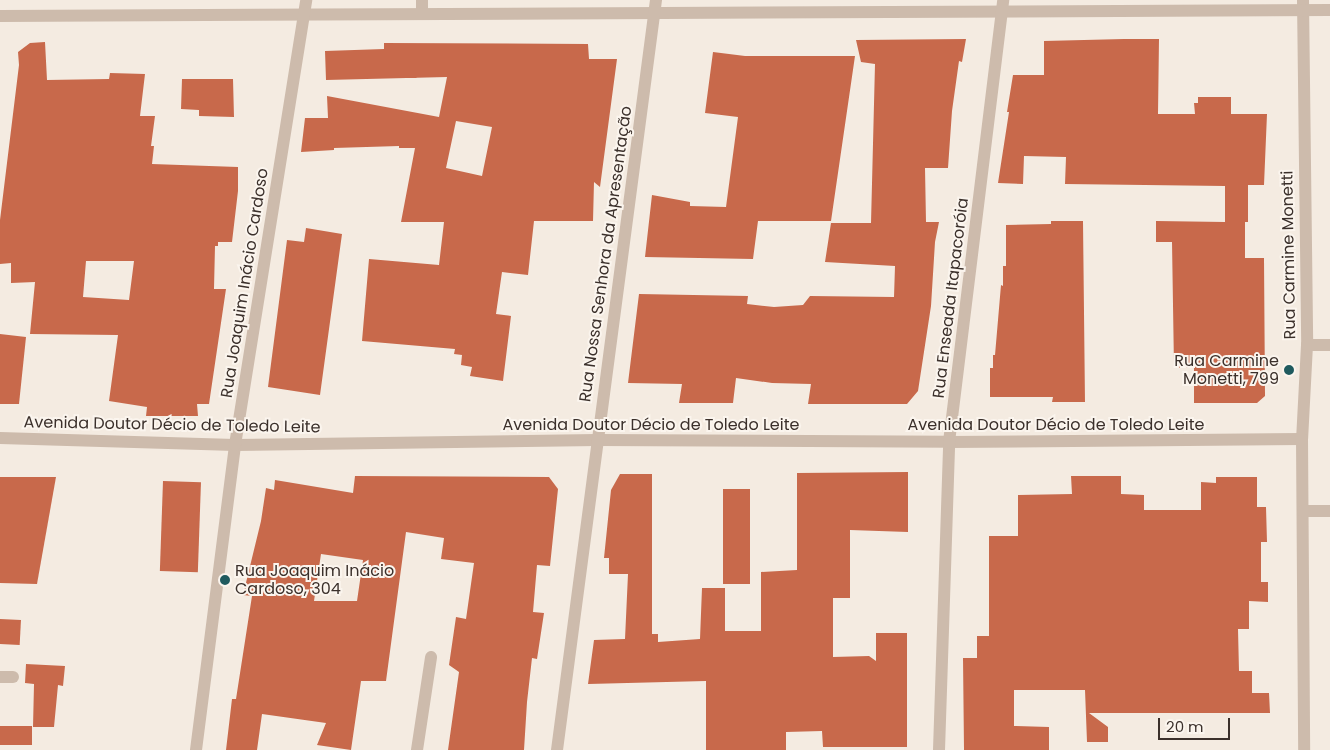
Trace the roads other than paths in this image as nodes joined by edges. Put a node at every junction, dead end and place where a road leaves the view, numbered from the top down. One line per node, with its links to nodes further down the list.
1 (306, 0): 7 (street, Rua Joaquim Inácio Cardoso)
2 (656, 0): 8 (street, Rua Nossa Senhora da Apresentação)
3 (1303, 5): 5 (street); 6 (street); 10 (street, Rua Carmine Monetti)
4 (422, 6): 7 (street); 8 (street)
5 (1003, 6): 8 (street); 15 (street, Rua Enseada Itapacoróia)
6 (1330, 10)
7 (304, 14): 9 (street); 16 (street, Rua Joaquim Inácio Cardoso)
8 (654, 14): 14 (street, Rua Nossa Senhora da Apresentação)
9 (0, 16)
10 (1307, 345): 11 (street); 13 (street, Rua Carmine Monetti)
11 (1330, 346)
12 (0, 438): 16 (street, Avenida Doutor Décio de Toledo Leite)
13 (1302, 439): 15 (street, Avenida Doutor Décio de Toledo Leite); 17 (street, Rua Carmine Monetti)
14 (597, 440): 15 (street, Avenida Doutor Décio de Toledo Leite); 16 (street, Avenida Doutor Décio de Toledo Leite); 22 (street, Rua Nossa Senhora da Apresentação)
15 (949, 442): 23 (street, Rua Enseada Itapacoróia)
16 (235, 446): 20 (street, Rua Joaquim Inácio Cardoso)
17 (1303, 511): 18 (street); 24 (street, Rua Carmine Monetti)
18 (1330, 511)
19 (431, 657): 21 (street)
20 (196, 750)
21 (417, 750)
22 (557, 750)
23 (939, 750)
24 (1304, 750)

